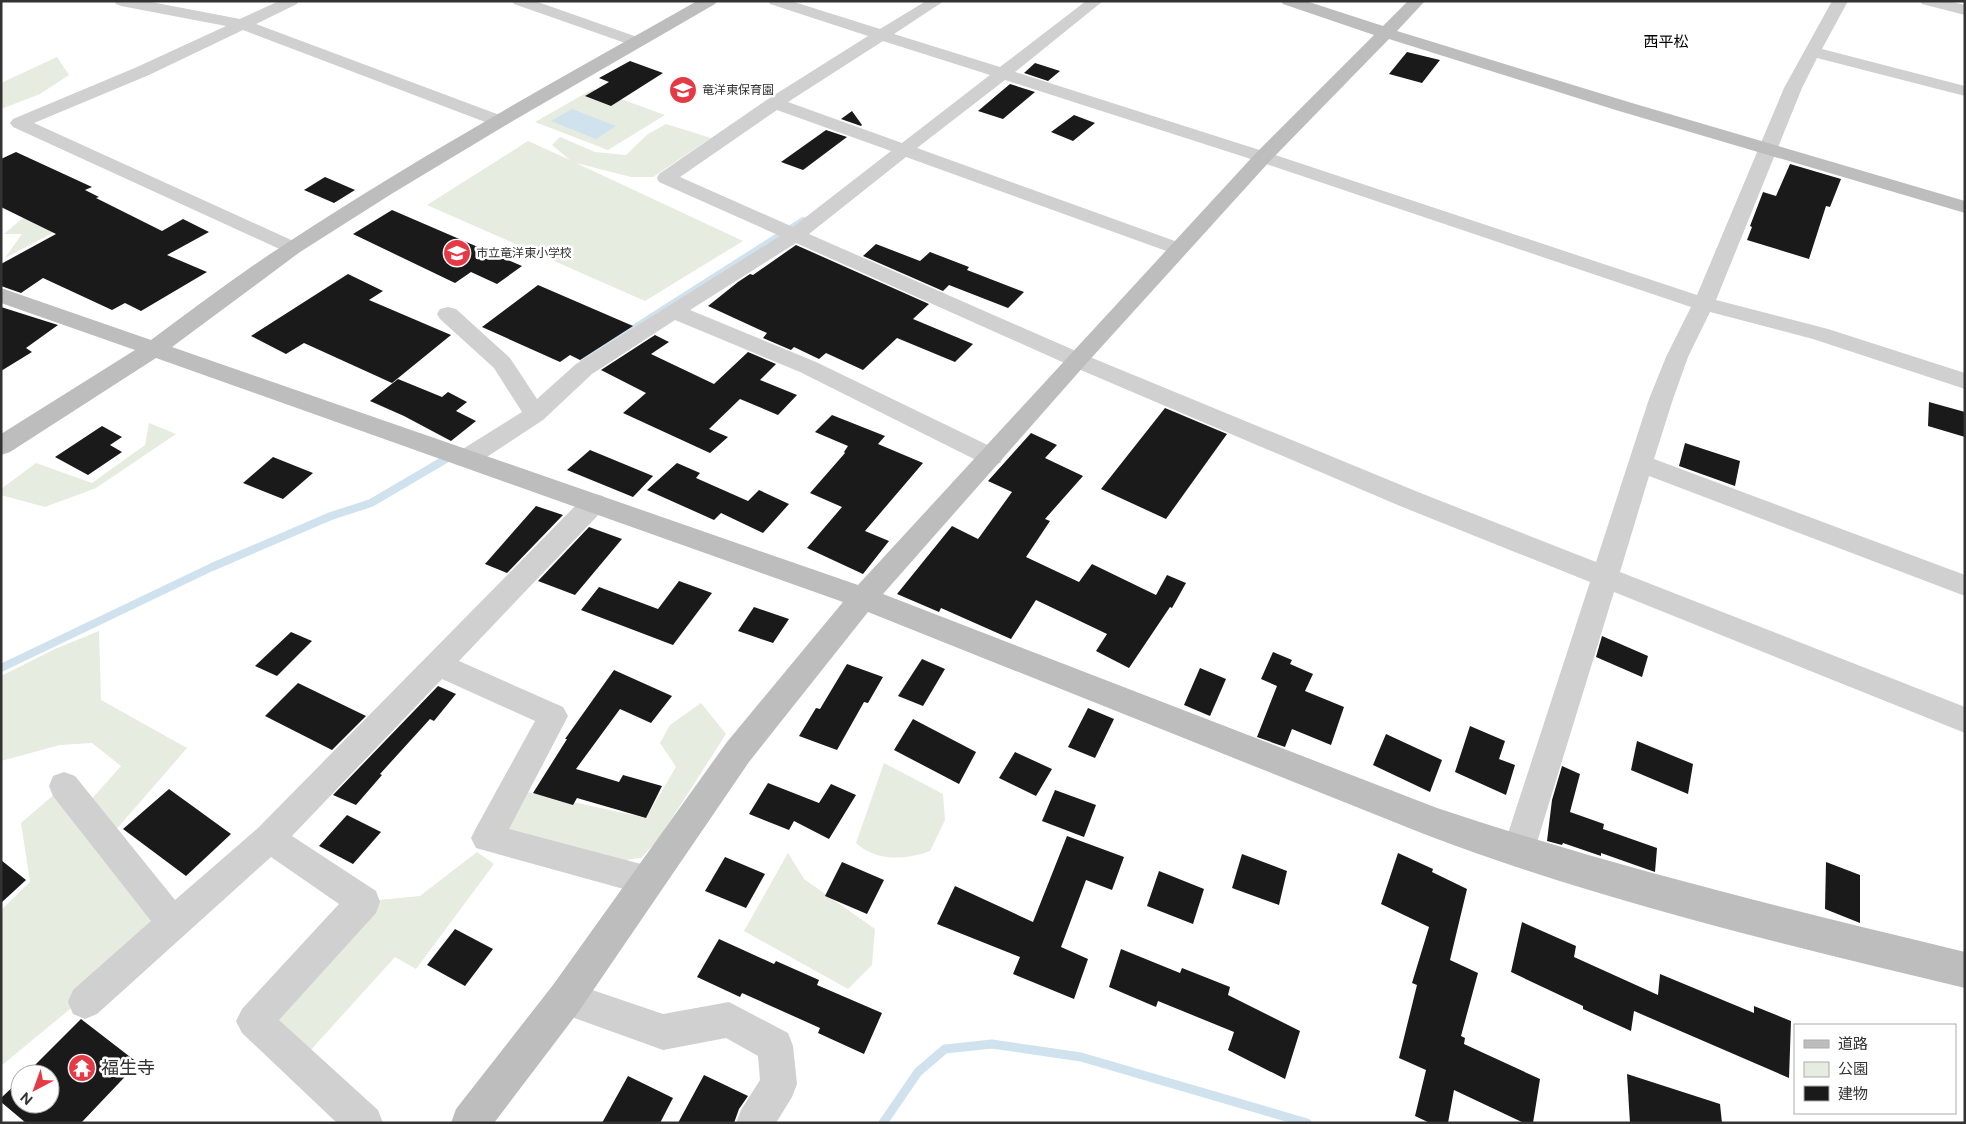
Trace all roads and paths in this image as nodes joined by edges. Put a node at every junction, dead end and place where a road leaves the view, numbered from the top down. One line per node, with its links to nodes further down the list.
1 (121, 1): 13 (street)
2 (292, 1): 13 (street)
3 (519, 1): 16 (street)
4 (709, 1): 16 (street)
5 (775, 1): 15 (street)
6 (937, 1): 15 (street)
7 (1096, 1): 18 (street)
8 (1289, 1): 14 (street)
9 (1417, 1): 14 (street)
10 (1840, 1): 17 (street)
11 (1927, 1): 12 (street)
12 (1965, 10)
13 (240, 24): 21 (street); 22 (street)
14 (1384, 34): 24 (street); 26 (street)
15 (881, 35): 18 (street); 20 (street)
16 (637, 42): 21 (street)
17 (1813, 52): 19 (street); 24 (street)
18 (1001, 74): 25 (street); 26 (street)
19 (1965, 91)
20 (774, 103): 25 (street); 28 (street)
21 (499, 121): 29 (street)
22 (20, 123): 23 (street); 29 (street)
23 (1, 125)
24 (1767, 148): 27 (street); 32 (street)
25 (904, 150): 28 (street); 30 (street)
26 (1263, 157): 30 (street); 32 (street)
27 (1965, 207)
28 (793, 236): 33 (street); 36 (street)
29 (294, 248): 35 (street)
30 (1179, 249): 36 (street)
31 (1, 295): 35 (street)
32 (1704, 304): 37 (street); 42 (street)
33 (673, 311): 38 (street); 40 (street)
34 (448, 314): 38 (street)
35 (155, 348): 39 (street); 41 (street)
36 (1077, 360): 40 (street); 44 (street)
37 (1965, 381)
38 (535, 414): 41 (street)
39 (1, 446)
40 (991, 457): 46 (street)
41 (467, 458): 43 (street)
42 (1641, 463): 44 (street); 45 (street)
43 (594, 503): 46 (street); 47 (street)
44 (1605, 578): 48 (street); 51 (street)
45 (1965, 586)
46 (863, 598): 51 (street); 52 (street)
47 (438, 664): 50 (street); 52 (street)
48 (1965, 720)
49 (64, 786): 53 (street)
50 (269, 838): 53 (street); 57 (street)
51 (1518, 852): 54 (street)
52 (649, 880): 55 (street)
53 (173, 923): 56 (street)
54 (1965, 970)
55 (566, 998): 58 (street); 59 (street)
56 (85, 1002)
57 (365, 1123)
58 (470, 1123)
59 (754, 1123)

